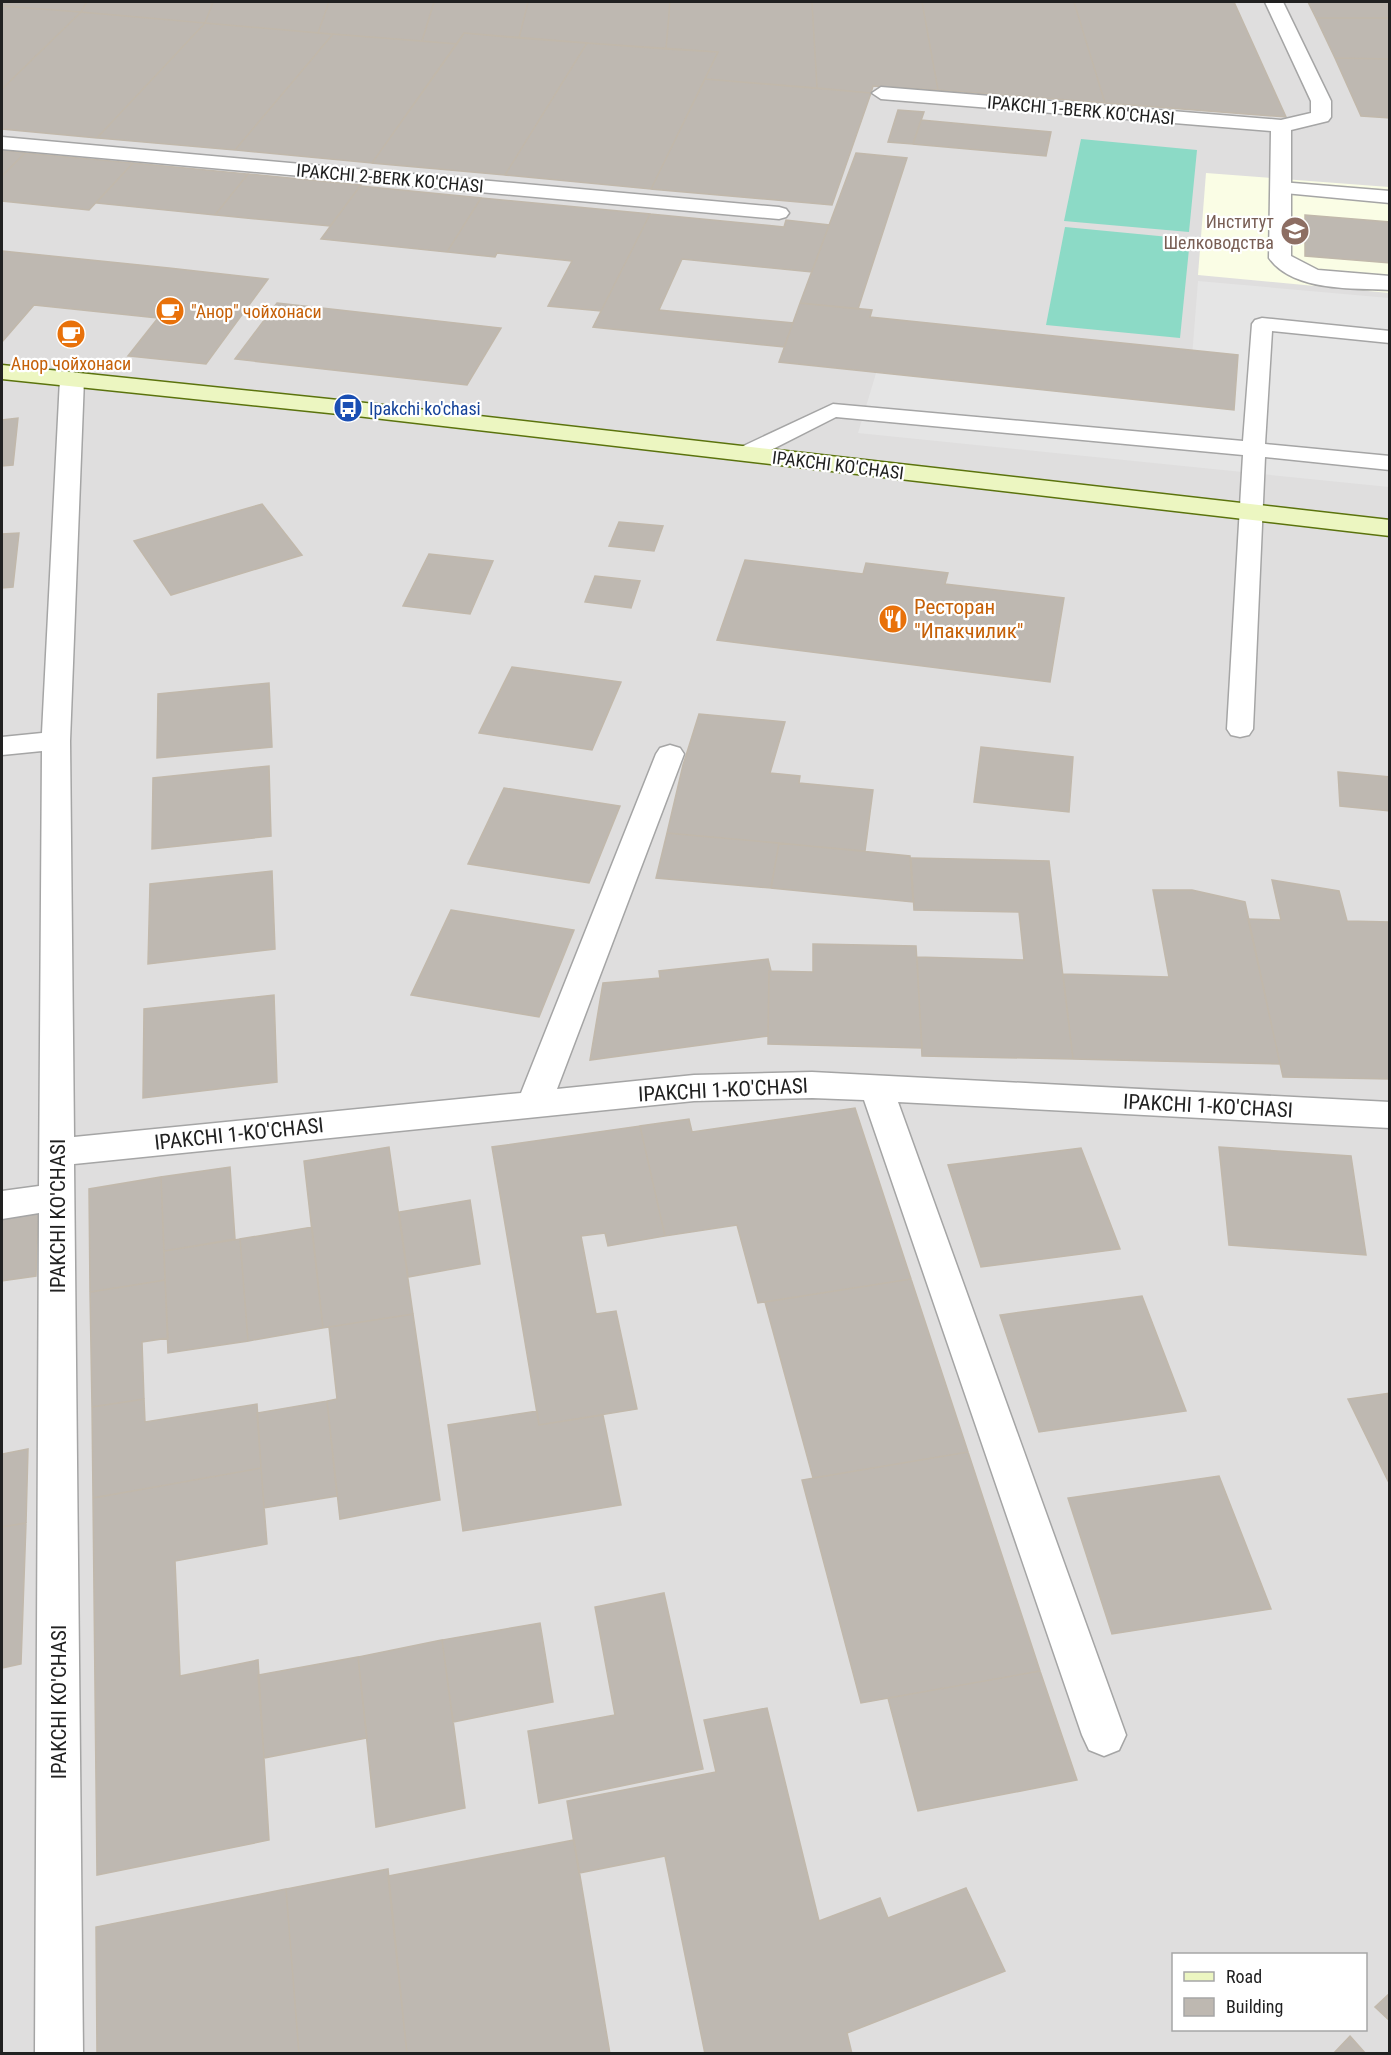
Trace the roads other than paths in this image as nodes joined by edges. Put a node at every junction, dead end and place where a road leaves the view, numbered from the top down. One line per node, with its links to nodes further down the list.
1 (1274, 2): 3 (street, IPAKCHI 1-BERK KO'CHASI)
2 (881, 93): 3 (street, IPAKCHI 1-BERK KO'CHASI)
3 (1281, 126): 5 (street)
4 (2, 143): 7 (street, IPAKCHI 2-BERK KO'CHASI)
5 (1281, 188): 6 (lane); 8 (street)
6 (1389, 197)
7 (779, 213)
8 (1389, 284)
9 (1389, 337): 12 (lane)
10 (2, 372): 11 (main road, IPAKCHI KO'CHASI)
11 (72, 379): 13 (main road, IPAKCHI KO'CHASI); 18 (street, IPAKCHI KO'CHASI)
12 (1254, 448): 13 (lane); 14 (lane); 15 (lane)
13 (745, 454): 15 (main road, IPAKCHI KO'CHASI)
14 (1389, 463)
15 (1252, 514): 16 (main road, IPAKCHI KO'CHASI); 17 (lane)
16 (1389, 528)
17 (1239, 729)
18 (56, 741): 19 (street); 24 (street, IPAKCHI KO'CHASI)
19 (2, 746)
20 (670, 754): 22 (street)
21 (877, 1090): 22 (street, IPAKCHI 1-KO'CHASI); 23 (street, IPAKCHI 1-KO'CHASI); 27 (street)
22 (534, 1104): 24 (street, IPAKCHI 1-KO'CHASI)
23 (1389, 1115)
24 (58, 1152): 25 (street, IPAKCHI KO'CHASI)
25 (58, 1197): 26 (street); 28 (street, IPAKCHI KO'CHASI)
26 (2, 1205)
27 (1104, 1735)
28 (59, 2054)

